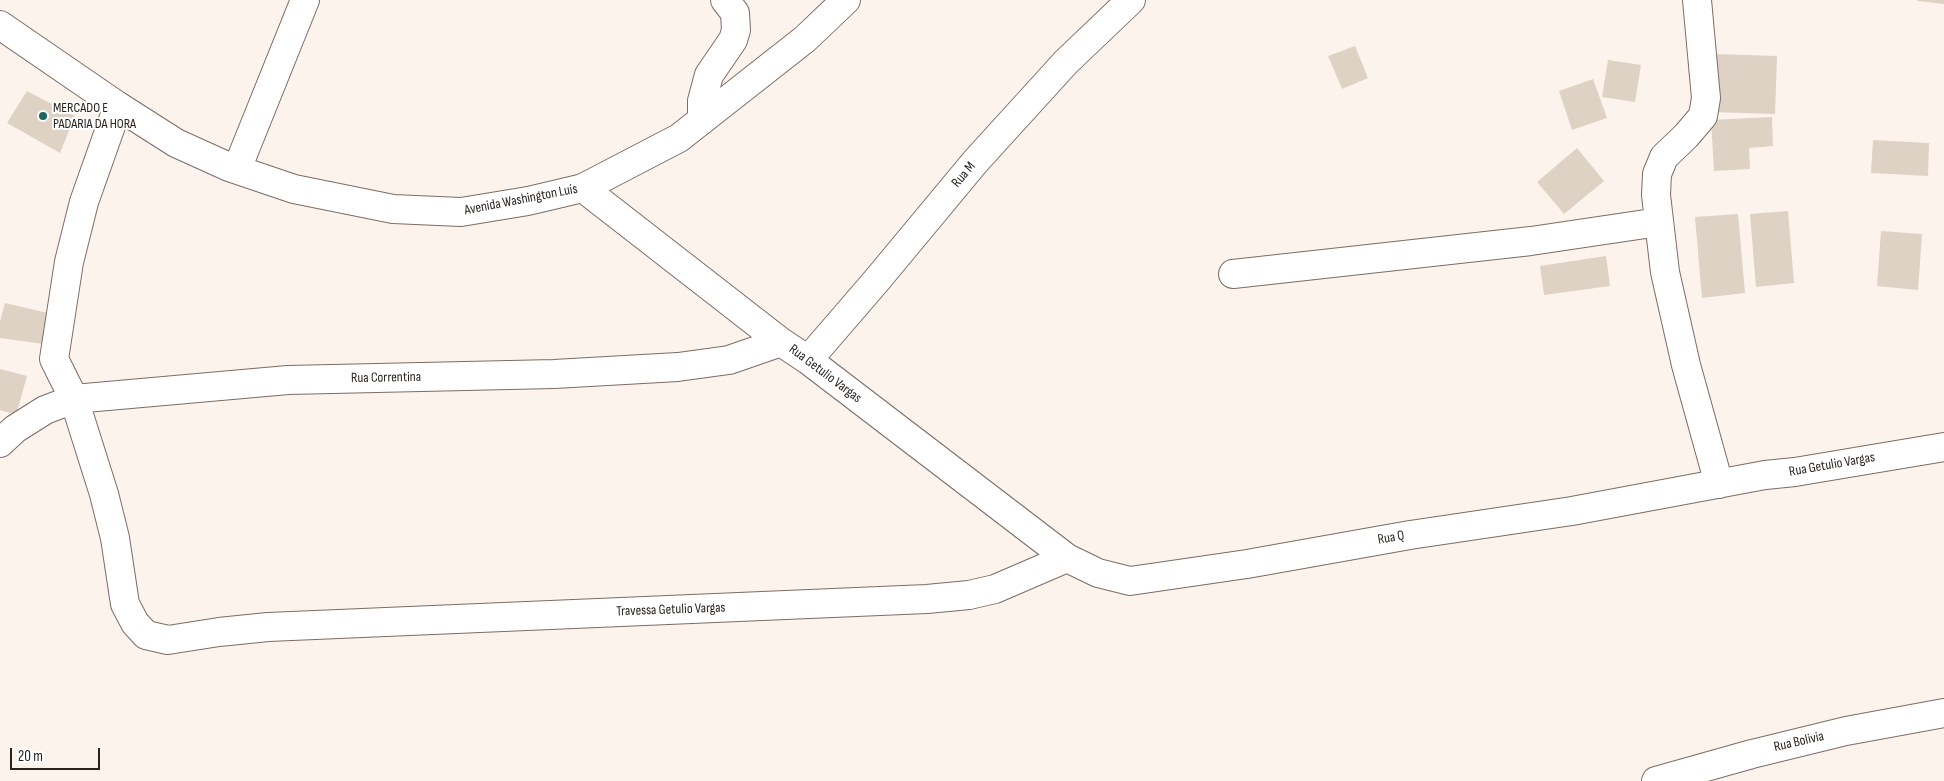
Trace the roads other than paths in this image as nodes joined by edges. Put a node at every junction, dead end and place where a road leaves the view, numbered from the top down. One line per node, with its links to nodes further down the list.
1 (305, 0): 9 (street)
2 (725, 0): 8 (street)
3 (846, 0): 8 (street, Avenida Washington Luís)
4 (1131, 0): 14 (street, Rua M)
5 (1698, 0): 11 (street)
6 (0, 25): 7 (street, Avenida Washington Luís)
7 (118, 106): 9 (street, Avenida Washington Luís); 15 (street, Travessa Getulio Vargas)
8 (702, 120): 10 (street, Avenida Washington Luís)
9 (236, 170): 10 (street, Avenida Washington Luís)
10 (583, 188): 13 (street, Rua Getulio Vargas)
11 (1659, 222): 12 (street); 18 (street)
12 (1233, 274)
13 (781, 342): 14 (street, Rua Getulio Vargas); 15 (street, Rua Correntina)
14 (808, 360): 19 (street, Rua Getulio Vargas)
15 (74, 399): 16 (street, Rua Correntina); 19 (street, Travessa Getulio Vargas)
16 (0, 443)
17 (1944, 447): 18 (street, Rua Getulio Vargas)
18 (1719, 484): 19 (street, Rua Q)
19 (1067, 558)
20 (1944, 714): 21 (street, Rua Bolivia)
21 (1656, 781)

